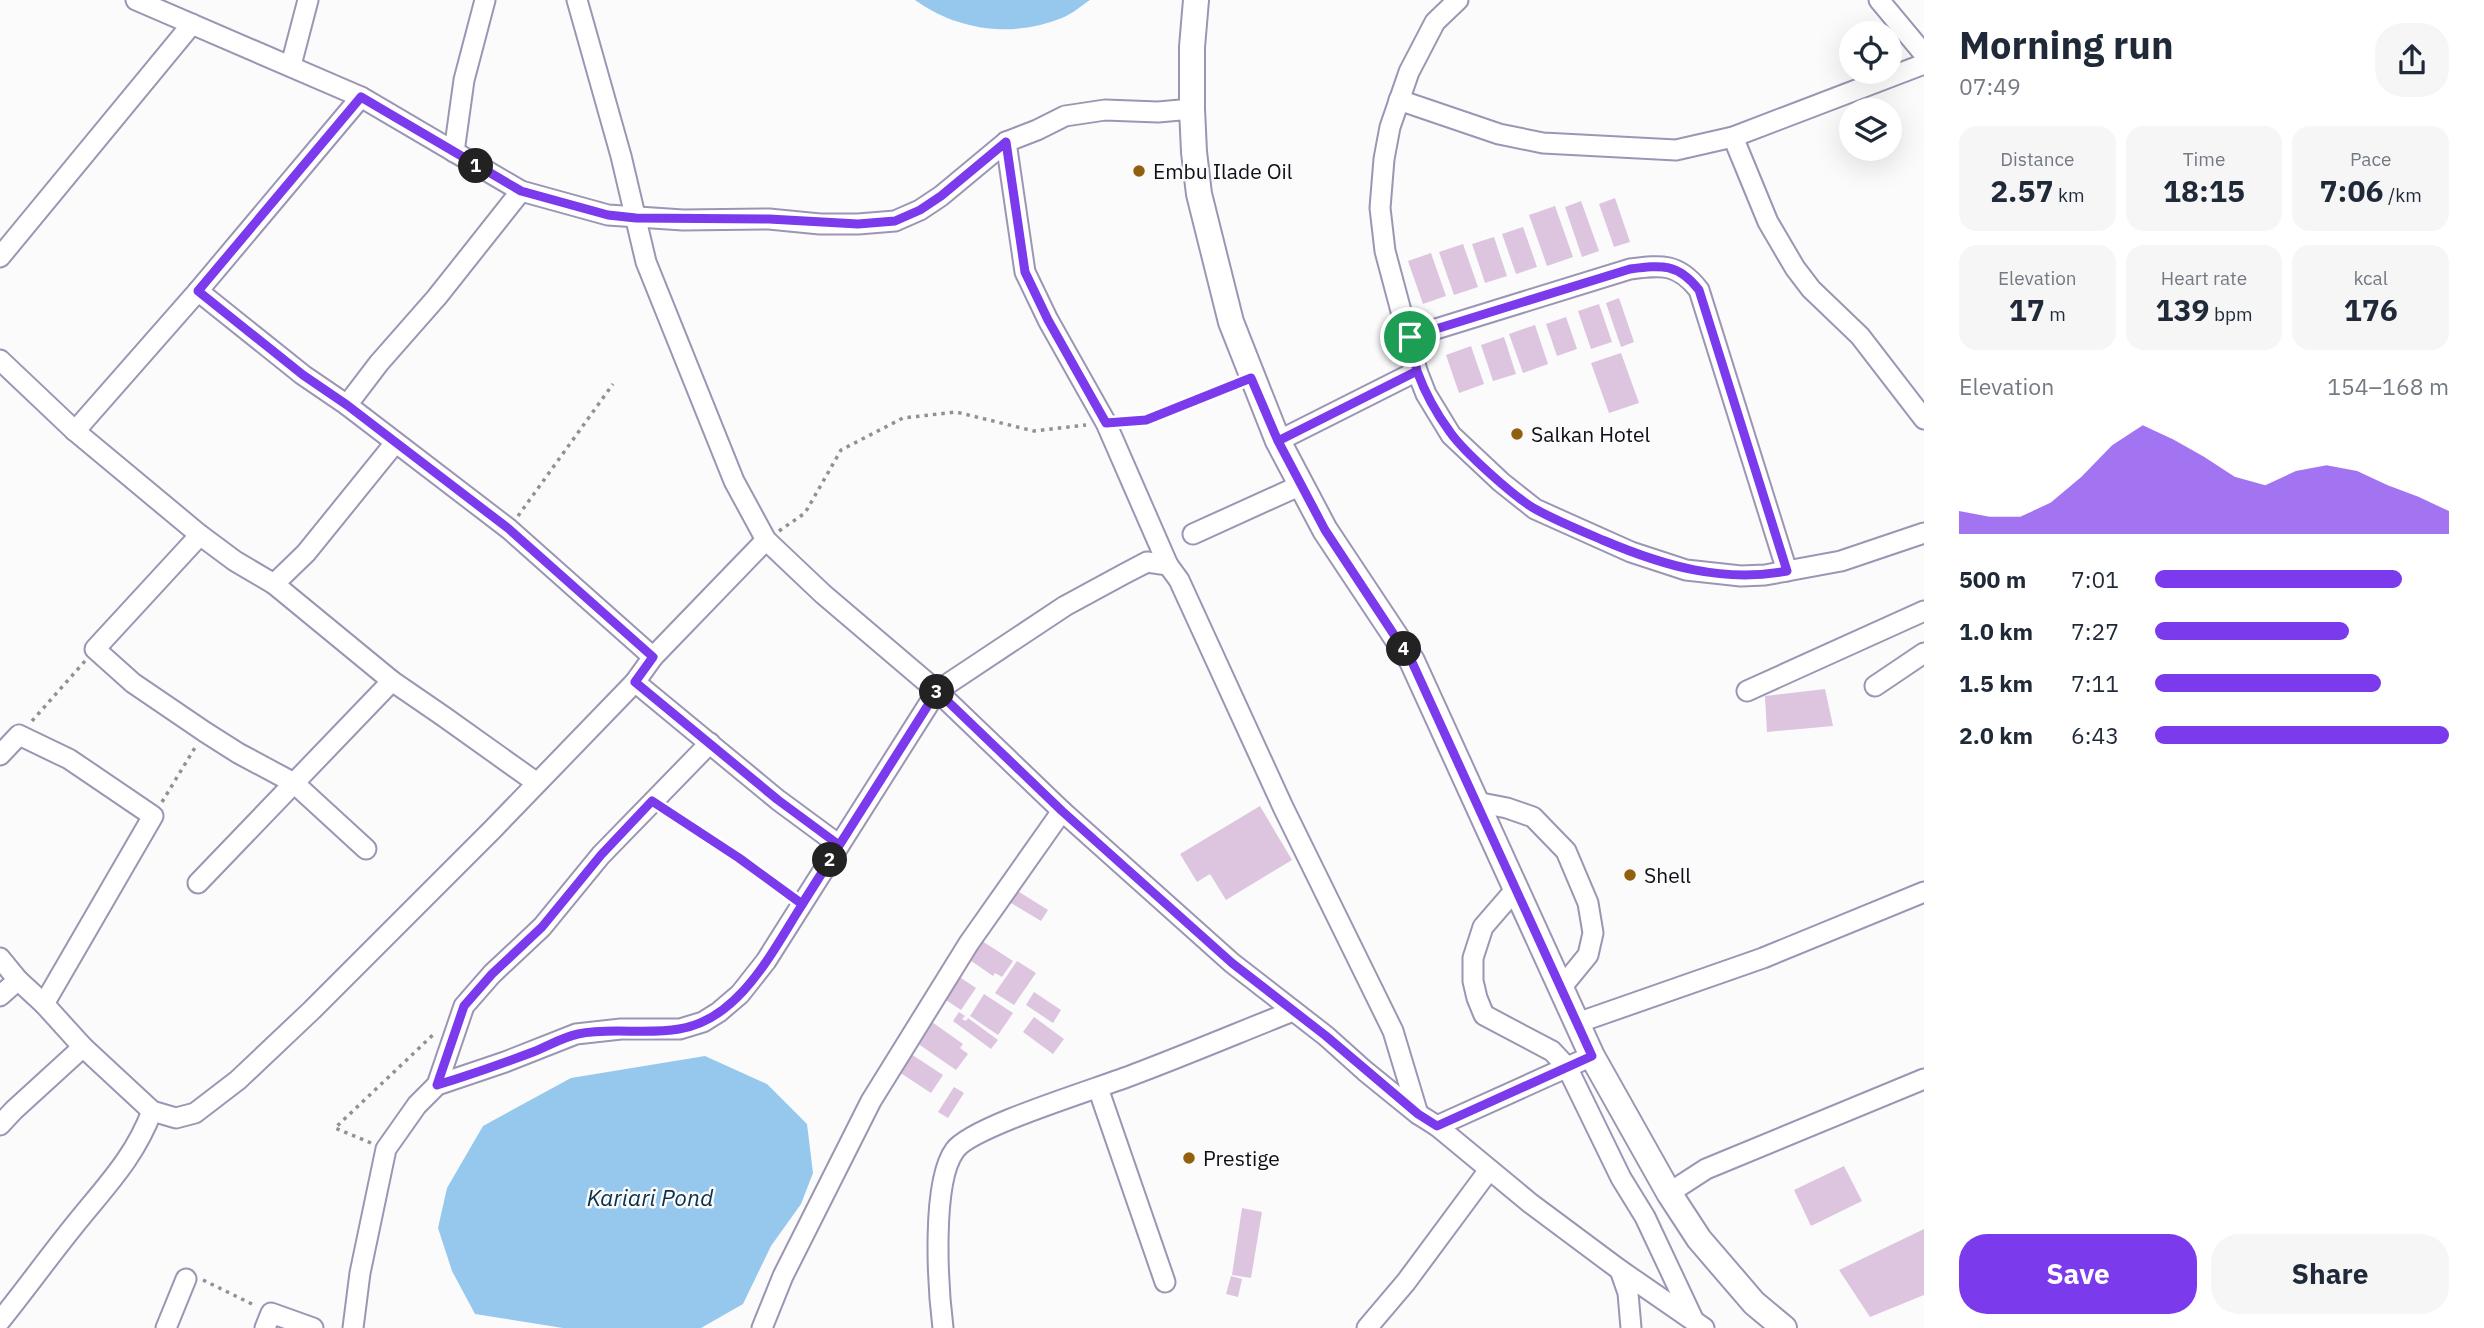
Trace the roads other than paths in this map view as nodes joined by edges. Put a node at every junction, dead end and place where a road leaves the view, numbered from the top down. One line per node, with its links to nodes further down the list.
1 (136, 0): 8 (street)
2 (308, 0): 11 (street)
3 (485, 0): 17 (street)
4 (577, 0): 19 (street)
5 (1196, 0): 14 (main road)
6 (1458, 0): 13 (street)
7 (1879, 0): 9 (street)
8 (192, 24): 11 (street); 20 (street)
9 (1924, 54)
10 (1924, 64): 15 (street)
11 (291, 65): 12 (street)
12 (361, 97): 17 (street); 21 (street)
13 (1399, 100): 15 (street); 22 (street)
14 (1192, 109): 16 (street); 28 (main road)
15 (1733, 136): 26 (street)
16 (1006, 142): 19 (street); 35 (street)
17 (454, 152): 18 (street)
18 (521, 191): 19 (street); 25 (street)
19 (636, 218): 34 (street)
20 (0, 257)
21 (198, 291): 25 (street); 27 (street)
22 (1410, 337): 24 (street); 36 (street)
23 (0, 360): 27 (street)
24 (1417, 371): 28 (street); 36 (street)
25 (347, 405): 29 (street)
26 (1924, 419)
27 (75, 431): 33 (street)
28 (1278, 441): 30 (main road)
29 (395, 443): 37 (street); 40 (street)
30 (1301, 485): 32 (street); 50 (main road)
31 (1924, 533): 36 (street)
32 (1193, 534)
33 (200, 535): 37 (street); 48 (street)
34 (766, 540): 40 (street); 44 (street)
35 (1168, 565): 44 (street); 71 (street)
36 (1787, 571)
37 (274, 584): 41 (street)
38 (1924, 611): 45 (street)
39 (1924, 653): 43 (street)
40 (653, 657): 42 (street)
41 (392, 681): 48 (street); 49 (street)
42 (635, 682): 46 (street); 49 (street)
43 (1875, 686)
44 (937, 691): 51 (street); 52 (street)
45 (1747, 691)
46 (710, 743): 52 (street); 68 (street)
47 (0, 754): 61 (street)
48 (294, 783): 53 (street); 54 (street)
49 (537, 783): 70 (street)
50 (1476, 802): 55 (main road); 59 (street)
51 (1062, 811): 62 (street); 85 (street)
52 (839, 845): 68 (street)
53 (366, 849)
54 (198, 883)
55 (1515, 890): 59 (main road); 66 (street)
56 (1924, 892): 63 (street)
57 (0, 958): 58 (street)
58 (18, 980): 60 (street); 61 (street)
59 (1561, 988): 63 (main road)
60 (0, 996)
61 (44, 1004): 64 (street)
62 (1293, 1011): 69 (street); 71 (street)
63 (1577, 1023): 65 (main road)
64 (83, 1047): 70 (street); 72 (street)
65 (1592, 1056): 66 (street); 75 (main road)
66 (1567, 1067): 73 (street); 81 (street)
67 (1924, 1079): 75 (street)
68 (437, 1085): 84 (street)
69 (1098, 1088): 78 (street); 86 (street)
70 (152, 1111): 79 (street)
71 (1418, 1114): 73 (street)
72 (0, 1125)
73 (1437, 1126): 74 (street)
74 (1489, 1170): 76 (street); 87 (street)
75 (1669, 1193): 89 (main road)
76 (1619, 1270): 81 (street); 88 (street)
77 (186, 1279): 82 (street)
78 (1165, 1282)
79 (0, 1321)
80 (268, 1321): 83 (street)
81 (1699, 1324)
82 (166, 1328)
83 (313, 1328)
84 (353, 1328)
85 (762, 1328)
86 (943, 1328)
87 (1367, 1328)
88 (1631, 1328)
89 (1784, 1328)

